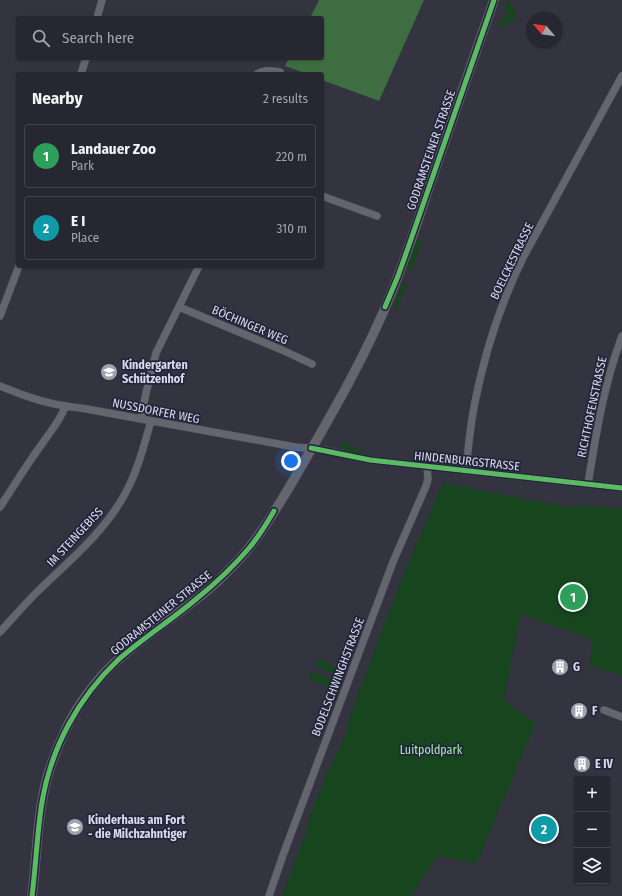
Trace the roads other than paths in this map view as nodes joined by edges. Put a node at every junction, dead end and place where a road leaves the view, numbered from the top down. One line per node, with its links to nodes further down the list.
1 (102, 0): 3 (street)
2 (494, 0): 21 (street, GODRAMSTEINER STRASSE)
3 (98, 16)
4 (85, 60): 5 (street)
5 (82, 72)
6 (260, 72): 7 (street)
7 (280, 72)
8 (622, 76): 23 (street, BOELCKESTRASSE)
9 (324, 197): 10 (street)
10 (377, 216)
11 (18, 268): 14 (street)
12 (198, 268): 13 (street)
13 (179, 307): 16 (street, BÖCHINGER WEG); 19 (street)
14 (0, 316)
15 (622, 336): 24 (street, RICHTHOFENSTRASSE)
16 (312, 364)
17 (0, 386): 18 (street, NUSSDORFER WEG)
18 (65, 407): 19 (street, NUSSDORFER WEG); 26 (street)
19 (141, 419): 20 (street, NUSSDORFER WEG)
20 (151, 421): 21 (street, NUSSDORFER WEG); 27 (street, IM STEINGEBISS)
21 (311, 448): 22 (street, HINDENBURGSTRASSE); 30 (street, GODRAMSTEINER STRASSE)
22 (427, 467): 23 (street, HINDENBURGSTRASSE); 31 (street, BODELSCHWINGHSTRASSE)
23 (466, 471): 24 (street, HINDENBURGSTRASSE)
24 (588, 484): 25 (street, HINDENBURGSTRASSE)
25 (622, 488)
26 (0, 507)
27 (0, 632)
28 (604, 710): 29 (street)
29 (622, 717)
30 (32, 896)
31 (269, 896)

